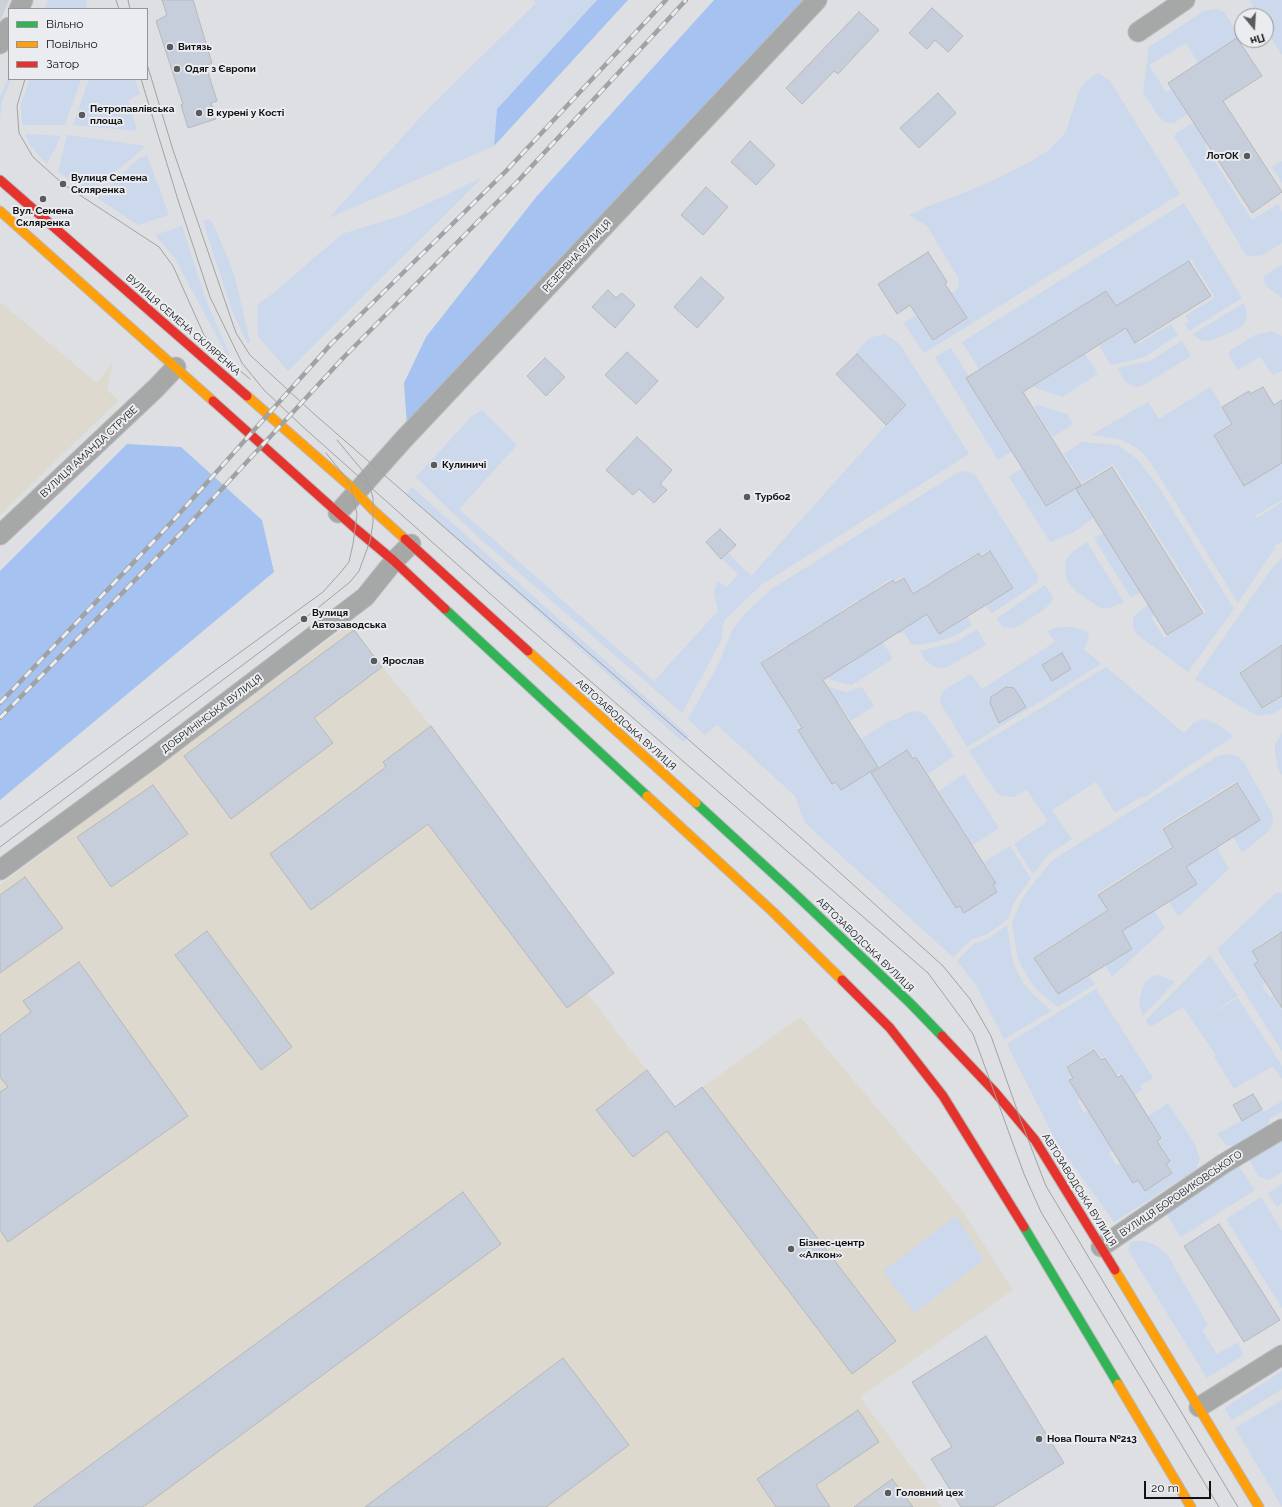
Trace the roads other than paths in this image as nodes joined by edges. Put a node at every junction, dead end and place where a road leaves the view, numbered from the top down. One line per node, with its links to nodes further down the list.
1 (817, 0): 9 (street, РЕЗЕРВНА ВУЛИЦЯ)
2 (1186, 0): 4 (street)
3 (8, 29): 5 (street)
4 (1138, 32)
5 (0, 44)
6 (0, 180): 9 (main road, ВУЛИЦЯ СЕМЕНА СКЛЯРЕНКА)
7 (0, 211): 8 (main road)
8 (176, 367): 10 (main road); 11 (street, ВУЛИЦЯ АМАНДА СТРУВЕ)
9 (353, 490): 10 (street, РЕЗЕРВНА ВУЛИЦЯ); 12 (main road, АВТОЗАВОДСЬКА ВУЛИЦЯ)
10 (338, 513): 13 (main road)
11 (0, 535)
12 (411, 544): 13 (street, ДОБРИНІНСЬКА ВУЛИЦЯ); 16 (main road, АВТОЗАВОДСЬКА ВУЛИЦЯ)
13 (394, 561): 14 (street, ДОБРИНІНСЬКА ВУЛИЦЯ); 19 (main road)
14 (0, 870)
15 (1282, 1129): 16 (street, ВУЛИЦЯ БОРОВИКОВСЬКОГО)
16 (1101, 1247): 18 (main road, АВТОЗАВОДСЬКА ВУЛИЦЯ)
17 (1282, 1355): 18 (street)
18 (1199, 1407): 20 (main road, АВТОЗАВОДСЬКА ВУЛИЦЯ)
19 (1191, 1507)
20 (1259, 1507)

